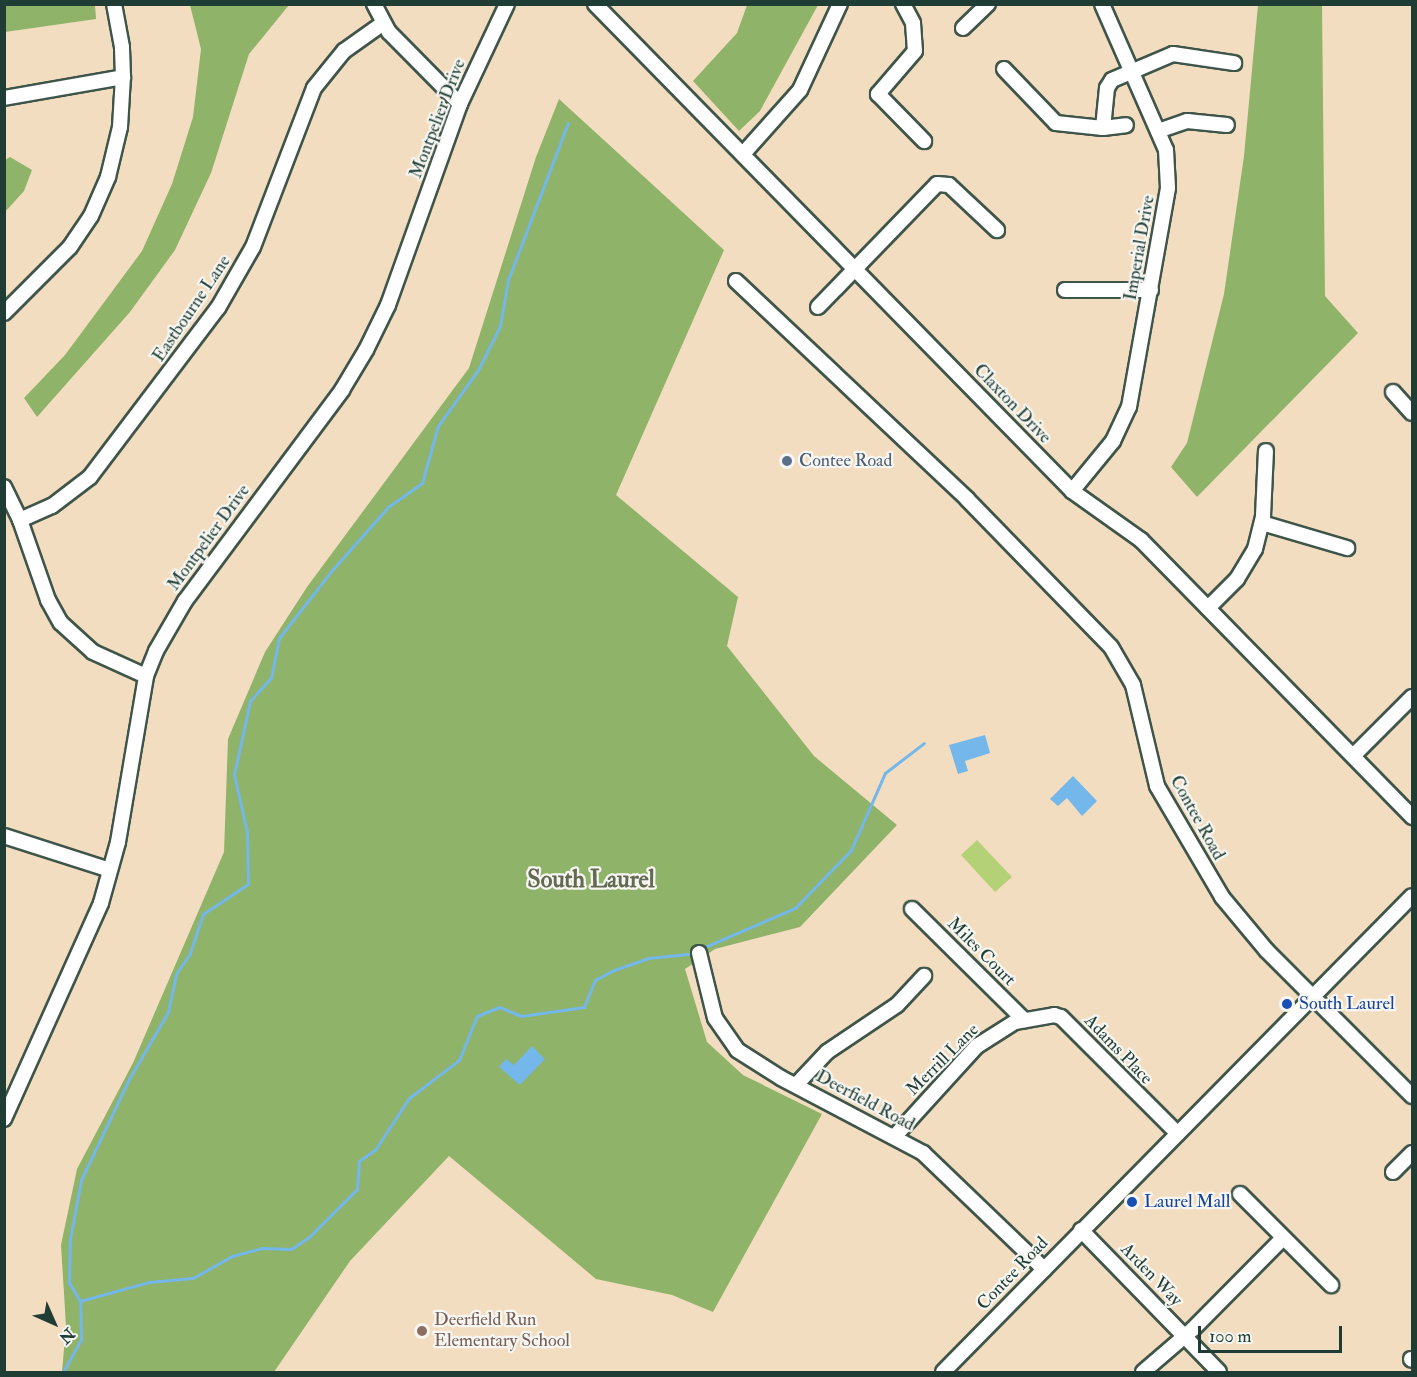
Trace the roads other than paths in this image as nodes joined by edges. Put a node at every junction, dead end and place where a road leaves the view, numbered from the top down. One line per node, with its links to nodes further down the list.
1 (114, 4): 14 (street)
2 (374, 4): 9 (street)
3 (507, 4): 16 (street, Montpelier Drive)
4 (596, 4): 22 (street, Claxton Drive)
5 (840, 4): 22 (street)
6 (903, 4): 21 (street)
7 (988, 4): 10 (street)
8 (1102, 4): 13 (street, Imperial Drive)
9 (382, 24): 16 (street); 35 (street, Eastbourne Lane)
10 (963, 28)
11 (1234, 63): 13 (street)
12 (1004, 69): 19 (street)
13 (1132, 70): 19 (street); 20 (street, Imperial Drive)
14 (123, 77): 15 (street); 29 (street)
15 (4, 99)
16 (460, 104): 39 (street, Montpelier Drive)
17 (1126, 125): 19 (street)
18 (1227, 125): 20 (street)
19 (1103, 128)
20 (1158, 131): 27 (street, Imperial Drive)
21 (924, 141)
22 (743, 153): 24 (street, Claxton Drive)
23 (997, 230): 24 (street)
24 (854, 267): 28 (street); 34 (street, Claxton Drive)
25 (736, 281): 49 (street, Contee Road)
26 (1065, 290): 27 (street)
27 (1151, 290): 34 (street, Imperial Drive)
28 (818, 307)
29 (4, 313)
30 (1393, 392): 31 (street)
31 (1413, 413)
32 (1266, 451): 36 (street)
33 (4, 487): 35 (street)
34 (1072, 491): 38 (street, Claxton Drive)
35 (21, 520): 39 (street)
36 (1262, 524): 37 (street); 38 (street)
37 (1347, 548)
38 (1208, 608): 41 (street, Claxton Drive)
39 (146, 676): 44 (street, Montpelier Drive)
40 (1413, 697): 41 (street)
41 (1354, 755): 42 (street, Claxton Drive)
42 (1413, 817)
43 (4, 836): 44 (street)
44 (110, 870): 53 (street, Montpelier Drive)
45 (1413, 896): 49 (street, Contee Road)
46 (912, 909): 50 (street, Miles Court)
47 (699, 953): 51 (street, Deerfield Road)
48 (924, 976): 51 (street)
49 (1313, 997): 52 (street); 54 (street, Contee Road)
50 (1024, 1020): 54 (street, Adams Place); 55 (street, Merrill Lane)
51 (796, 1085): 55 (street, Deerfield Road)
52 (1413, 1096)
53 (4, 1119)
54 (1178, 1134): 59 (street, Contee Road)
55 (895, 1136): 61 (street, Deerfield Road)
56 (1413, 1153): 57 (street)
57 (1393, 1172)
58 (1240, 1194): 60 (street)
59 (1081, 1230): 61 (street, Contee Road); 63 (street, Arden Way)
60 (1283, 1238): 62 (street); 63 (street)
61 (1044, 1269): 64 (street, Contee Road)
62 (1331, 1285)
63 (1183, 1334): 65 (street); 66 (street, Arden Way)
64 (943, 1372)
65 (1143, 1372)
66 (1219, 1372)

